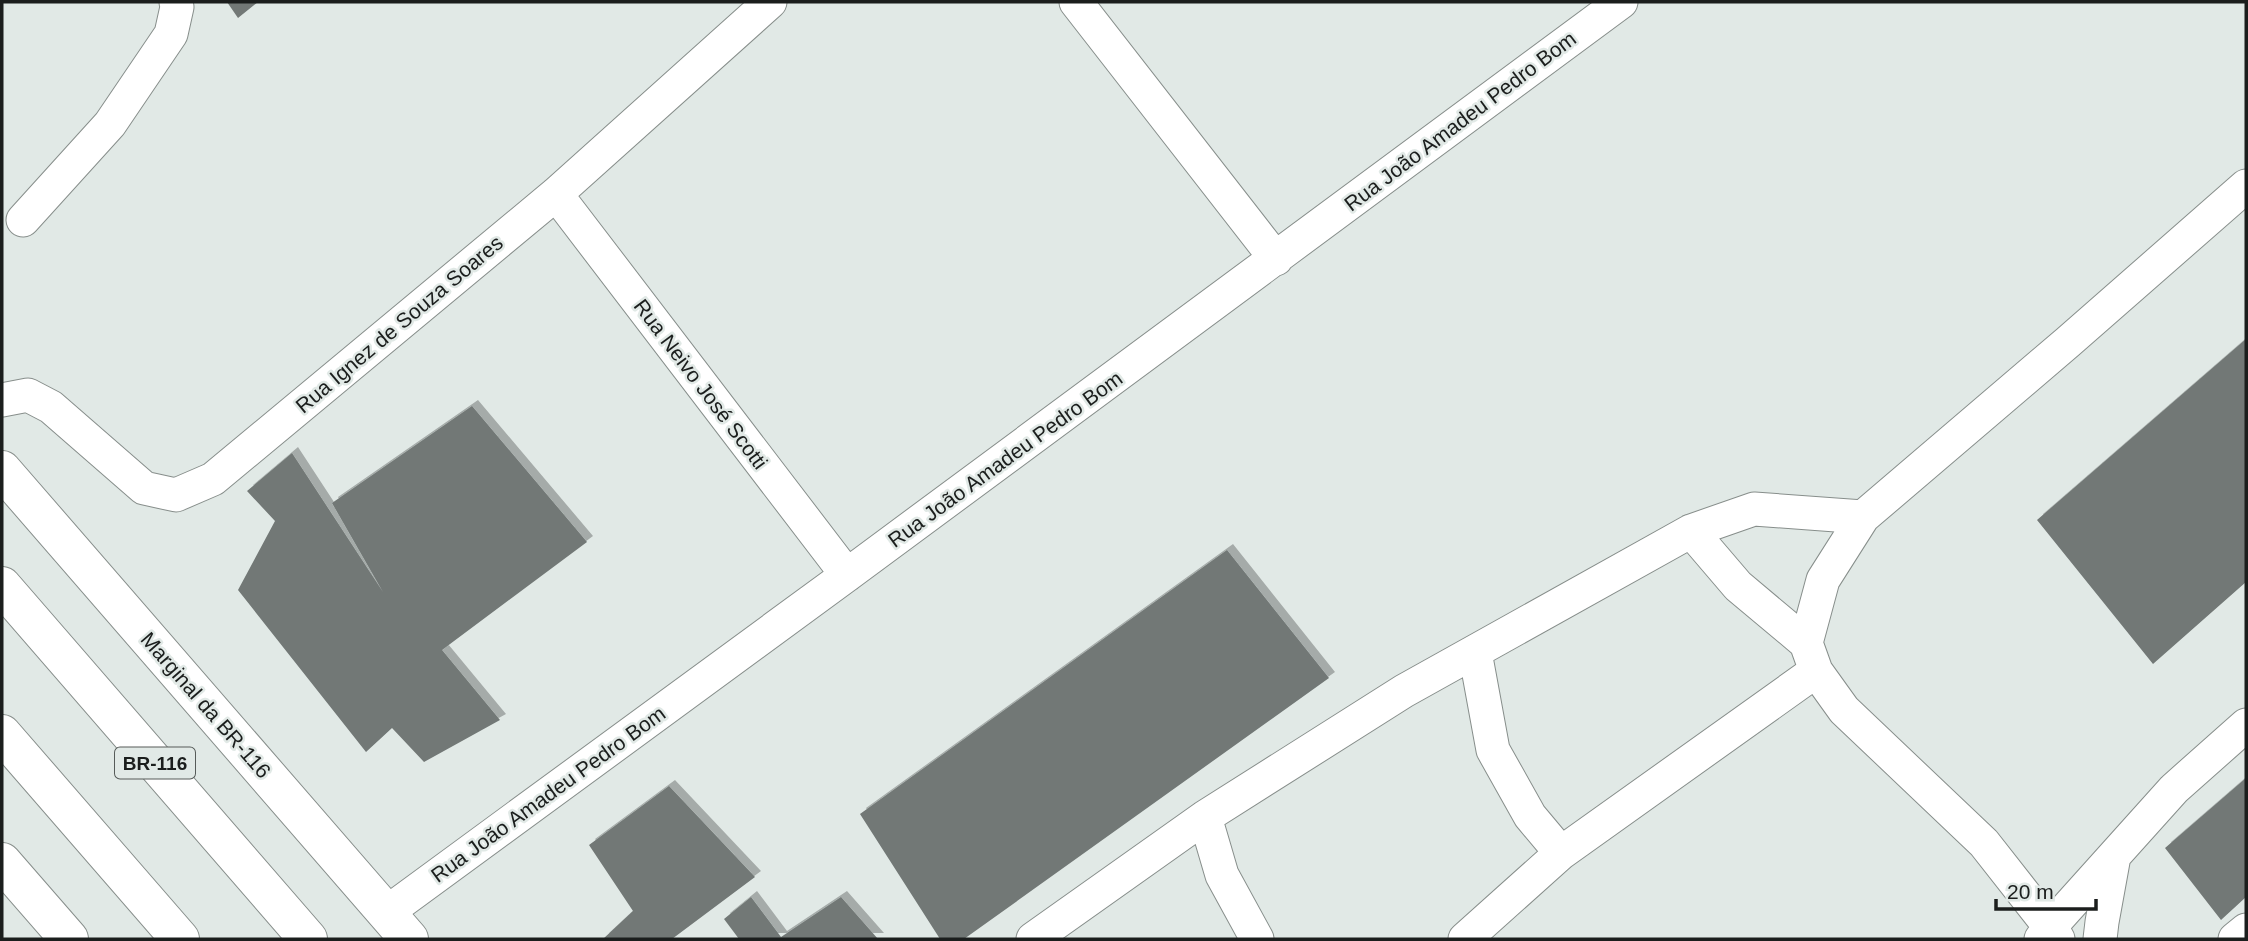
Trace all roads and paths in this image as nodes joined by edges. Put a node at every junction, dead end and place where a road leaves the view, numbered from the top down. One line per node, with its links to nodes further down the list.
1 (176, 2): 7 (street)
2 (770, 2): 6 (street, Rua Ignez de Souza Soares)
3 (1076, 2): 8 (street)
4 (1621, 2): 8 (street, Rua João Amadeu Pedro Bom)
5 (2246, 186): 11 (street)
6 (556, 194): 9 (street, Rua Ignez de Souza Soares); 13 (street, Rua Neivo José Scotti)
7 (23, 220)
8 (1276, 259): 13 (street, Rua João Amadeu Pedro Bom)
9 (2, 400)
10 (2, 470): 23 (main road, Marginal da BR-116)
11 (1863, 517): 12 (street); 16 (street)
12 (1691, 531): 15 (street); 16 (street)
13 (847, 575): 23 (street, Rua João Amadeu Pedro Bom)
14 (2, 586): 28 (main road, BR-116)
15 (1475, 652): 19 (street); 20 (street)
16 (1811, 657): 20 (street); 26 (street)
17 (2246, 725): 21 (street)
18 (2, 734): 27 (main road)
19 (1205, 817): 29 (street); 30 (street)
20 (1561, 853): 31 (street)
21 (2115, 856): 26 (street); 32 (street)
22 (2, 862): 25 (main road)
23 (398, 926)
24 (2246, 930): 33 (street)
25 (58, 933)
26 (2050, 935)
27 (180, 939)
28 (308, 939)
29 (1033, 939)
30 (1257, 939)
31 (1465, 939)
32 (2101, 939)
33 (2235, 939)

